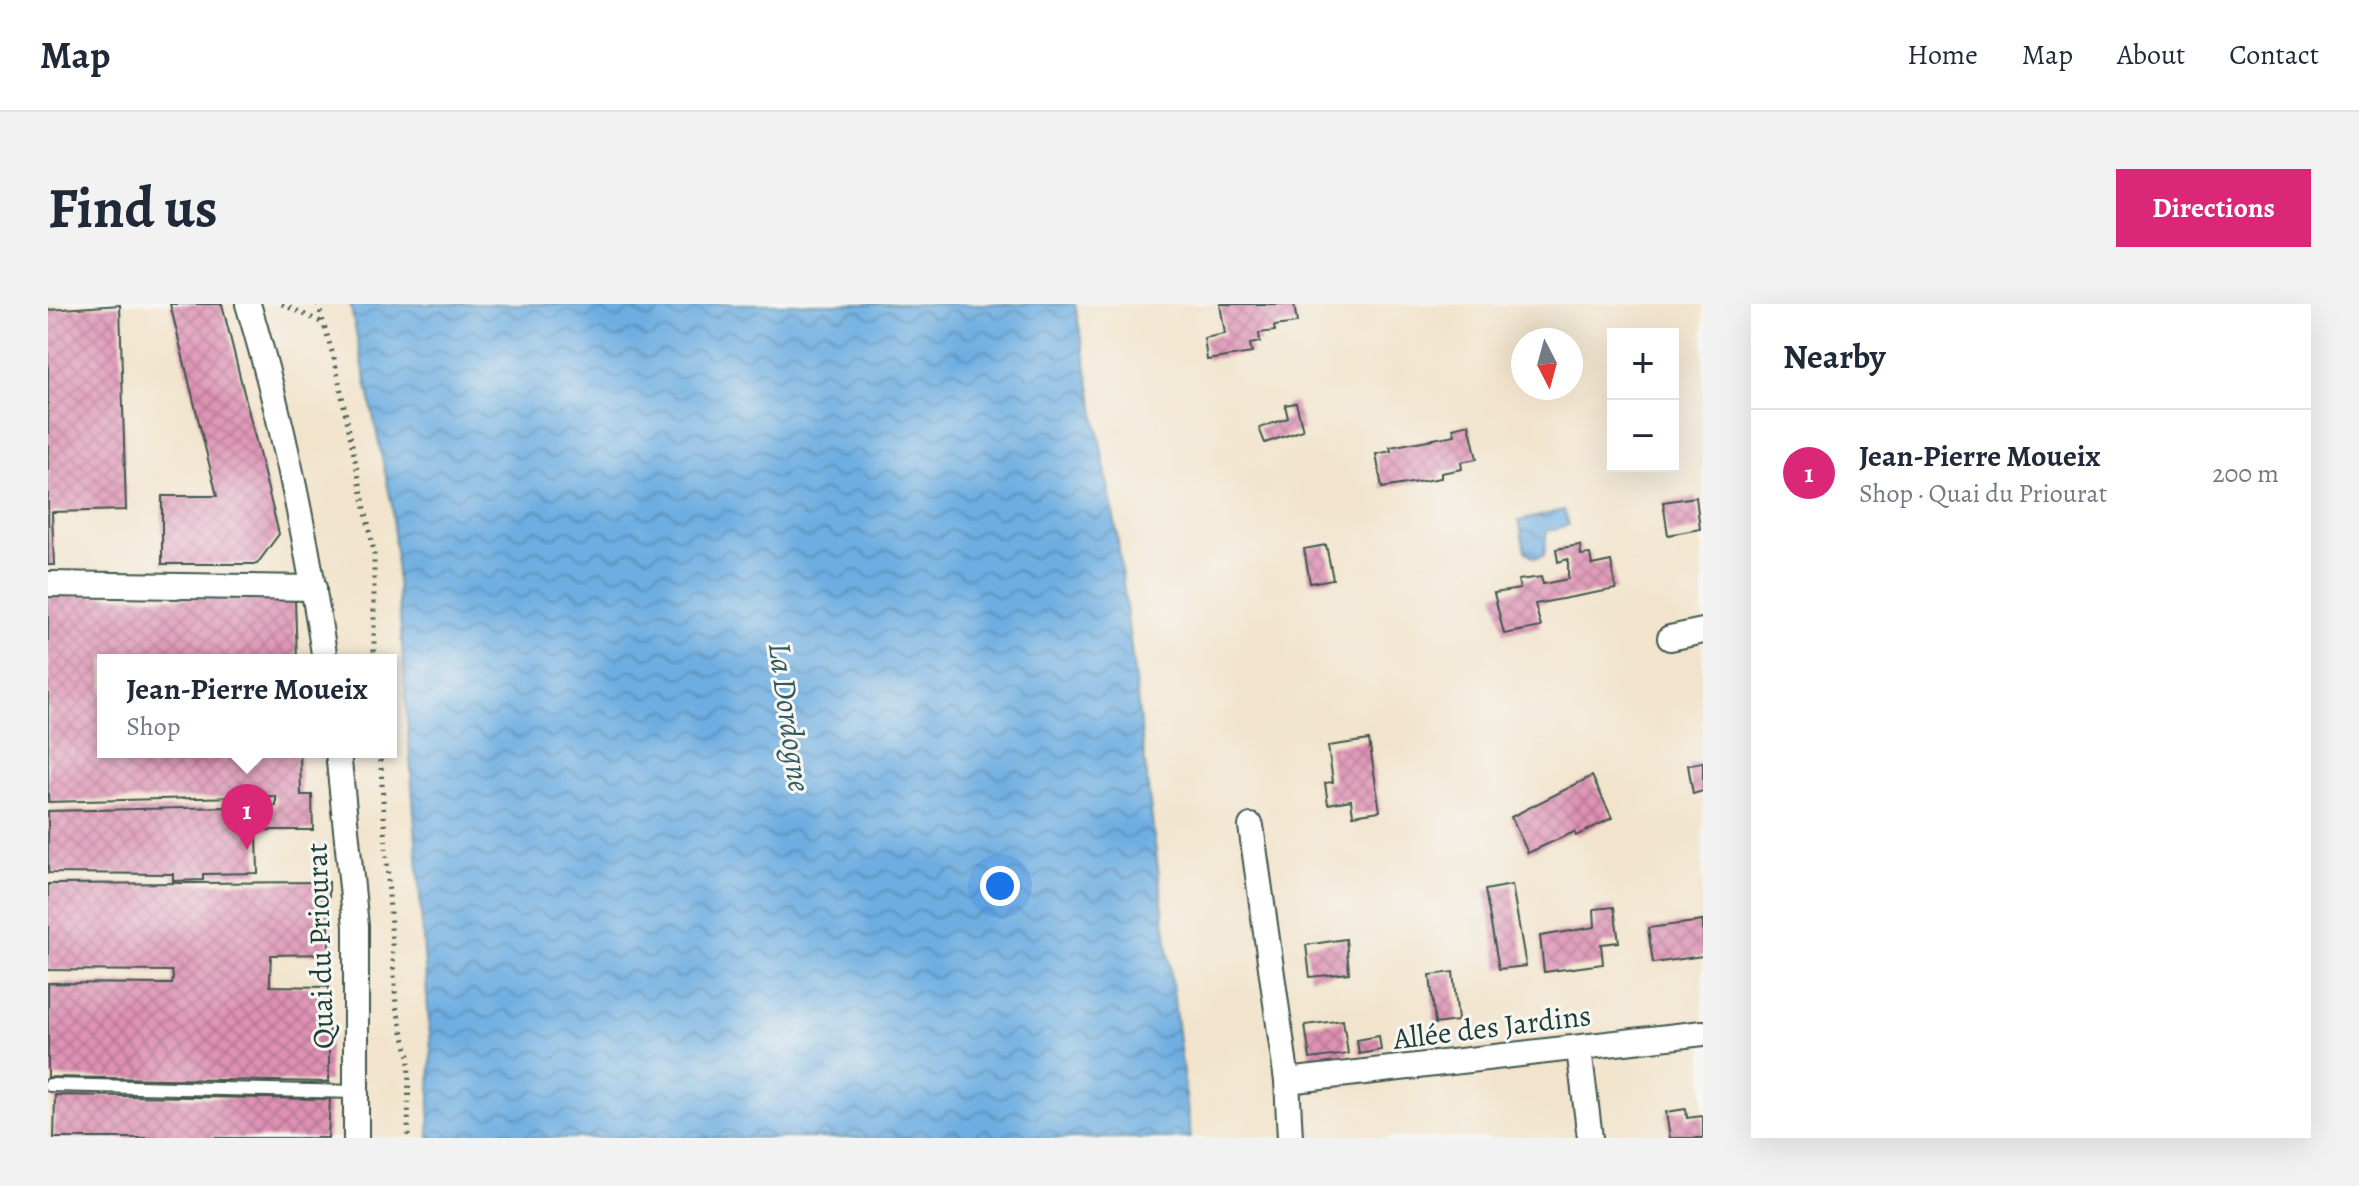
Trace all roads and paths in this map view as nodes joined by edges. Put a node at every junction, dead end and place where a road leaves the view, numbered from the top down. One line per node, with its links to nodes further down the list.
1 (248, 304): 6 (street)
2 (282, 304): 4 (path)
3 (318, 304): 4 (path)
4 (324, 323): 10 (path)
5 (48, 584): 6 (street)
6 (314, 588): 9 (street)
7 (1703, 631): 8 (street)
8 (1670, 638)
9 (324, 654)
10 (374, 654)
11 (339, 758): 18 (street, Quai du Priourat)
12 (380, 758): 20 (path)
13 (1251, 826): 16 (street)
14 (1703, 1033): 15 (street, Allée des Jardins)
15 (1579, 1049): 16 (street, Allée des Jardins); 22 (street)
16 (1287, 1081): 21 (street)
17 (50, 1085): 18 (lane)
18 (357, 1092): 19 (street, Quai du Priourat)
19 (356, 1138)
20 (408, 1138)
21 (1290, 1138)
22 (1590, 1138)

